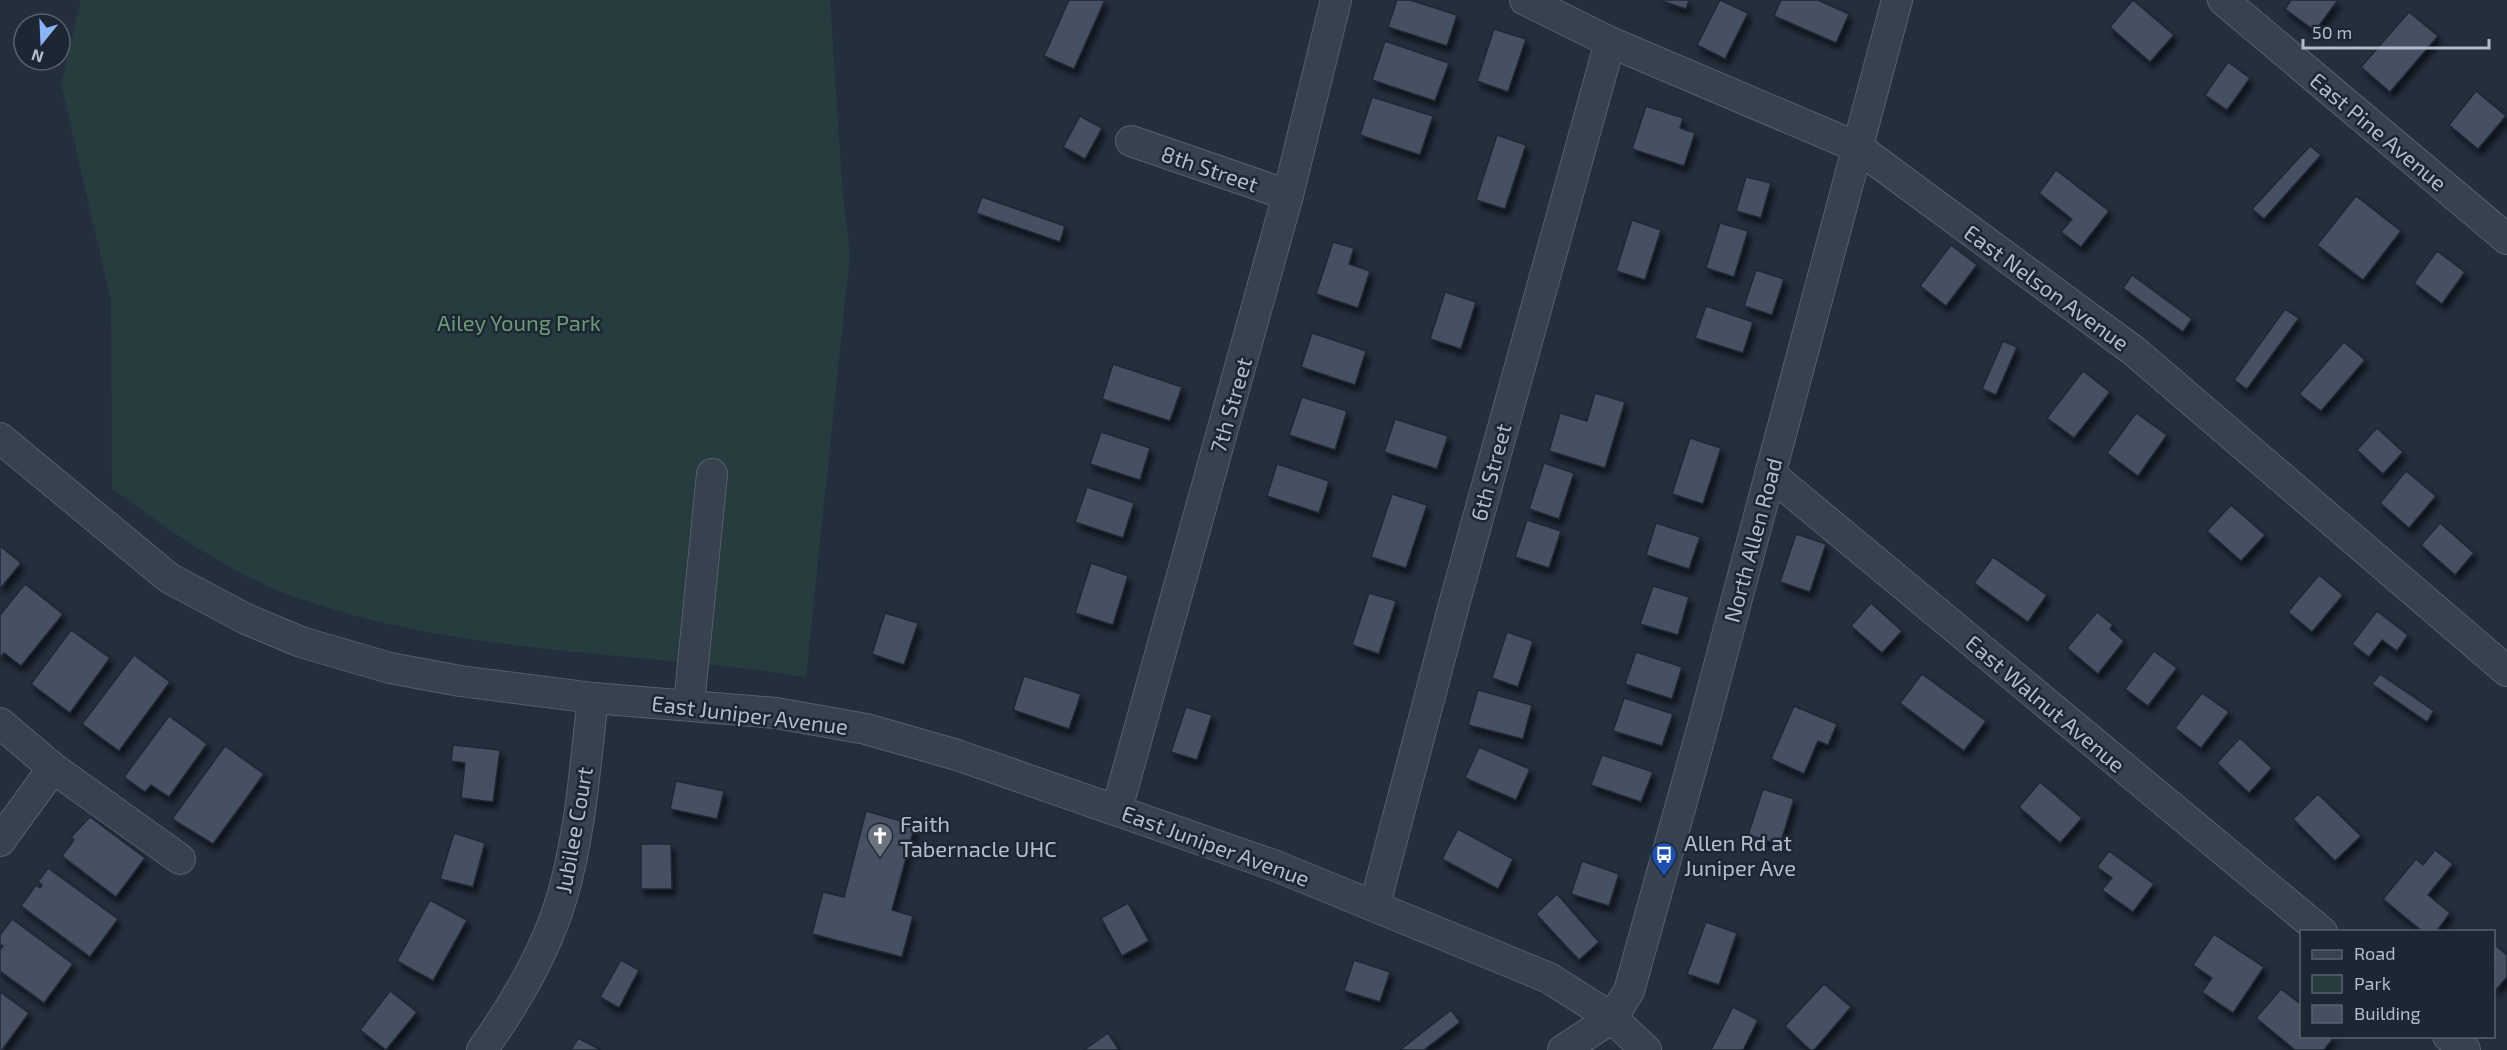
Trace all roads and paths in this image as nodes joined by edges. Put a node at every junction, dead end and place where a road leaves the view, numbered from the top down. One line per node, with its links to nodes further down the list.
1 (1336, 0): 8 (street, 7th Street)
2 (1525, 0): 5 (street, East Nelson Avenue)
3 (1897, 0): 7 (street, North Allen Road)
4 (2223, 0): 9 (street, East Pine Avenue)
5 (1610, 42): 7 (street, East Nelson Avenue); 21 (street, 6th Street)
6 (1131, 141): 8 (street, 8th Street)
7 (1857, 147): 12 (street, North Allen Road); 13 (street, East Nelson Avenue)
8 (1288, 195): 18 (street, 7th Street)
9 (2507, 238)
10 (0, 438): 14 (street, East Juniper Avenue)
11 (712, 474): 15 (street)
12 (1770, 474): 22 (street, East Walnut Avenue); 23 (street, North Allen Road)
13 (2507, 671)
14 (593, 698): 15 (street, East Juniper Avenue); 25 (street, Jubilee Court)
15 (689, 704): 18 (street, East Juniper Avenue)
16 (0, 723): 17 (street)
17 (53, 768): 19 (street); 20 (street)
18 (1117, 809): 21 (street, East Juniper Avenue)
19 (0, 841)
20 (180, 859)
21 (1375, 904): 23 (street, East Juniper Avenue)
22 (2320, 930)
23 (1612, 1018): 26 (street, North Allen Road); 27 (street, East Juniper Avenue)
24 (2450, 1038): 28 (street)
25 (482, 1050)
26 (1563, 1050)
27 (1646, 1050)
28 (2465, 1050)

